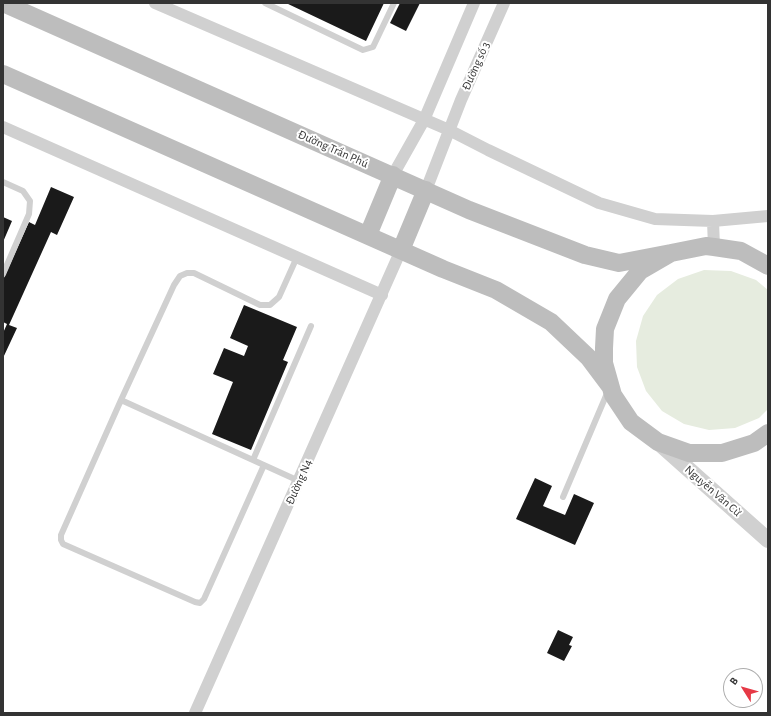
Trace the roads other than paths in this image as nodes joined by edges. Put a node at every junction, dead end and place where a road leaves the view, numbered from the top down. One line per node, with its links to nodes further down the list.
1 (3, 3): 11 (main road, Đường Trần Phú)
2 (155, 3): 8 (street)
3 (265, 3): 4 (lane)
4 (394, 3)
5 (474, 3): 8 (street)
6 (504, 3): 10 (street, Đường số 3)
7 (3, 74): 16 (main road)
8 (424, 120): 10 (street); 11 (street)
9 (3, 127): 20 (street)
10 (449, 130): 13 (street, Đường số 3); 15 (street)
11 (393, 175): 13 (main road, Đường Trần Phú); 16 (main road)
12 (3, 182): 22 (lane)
13 (426, 190): 18 (main road); 19 (main road, Đường Trần Phú)
14 (768, 216): 15 (street)
15 (713, 221): 17 (street)
16 (368, 235): 18 (main road)
17 (714, 247): 19 (main road, Đường Trần Phú); 21 (main road, Đường Trần Phú)
18 (401, 250): 23 (street, Đường N4); 25 (main road)
19 (671, 253): 25 (main road)
20 (297, 258): 23 (street); 26 (lane)
21 (764, 262)
22 (3, 274)
23 (382, 295): 31 (street, Đường N4)
24 (311, 326): 29 (lane)
25 (610, 386): 28 (main road); 32 (lane)
26 (121, 400): 29 (lane); 30 (lane)
27 (768, 433): 28 (main road)
28 (658, 442): 33 (street, Nguyễn Văn Cừ)
29 (252, 460): 30 (lane)
30 (264, 465): 31 (lane)
31 (299, 481): 34 (street, Đường N4)
32 (564, 497)
33 (768, 540)
34 (195, 713)

